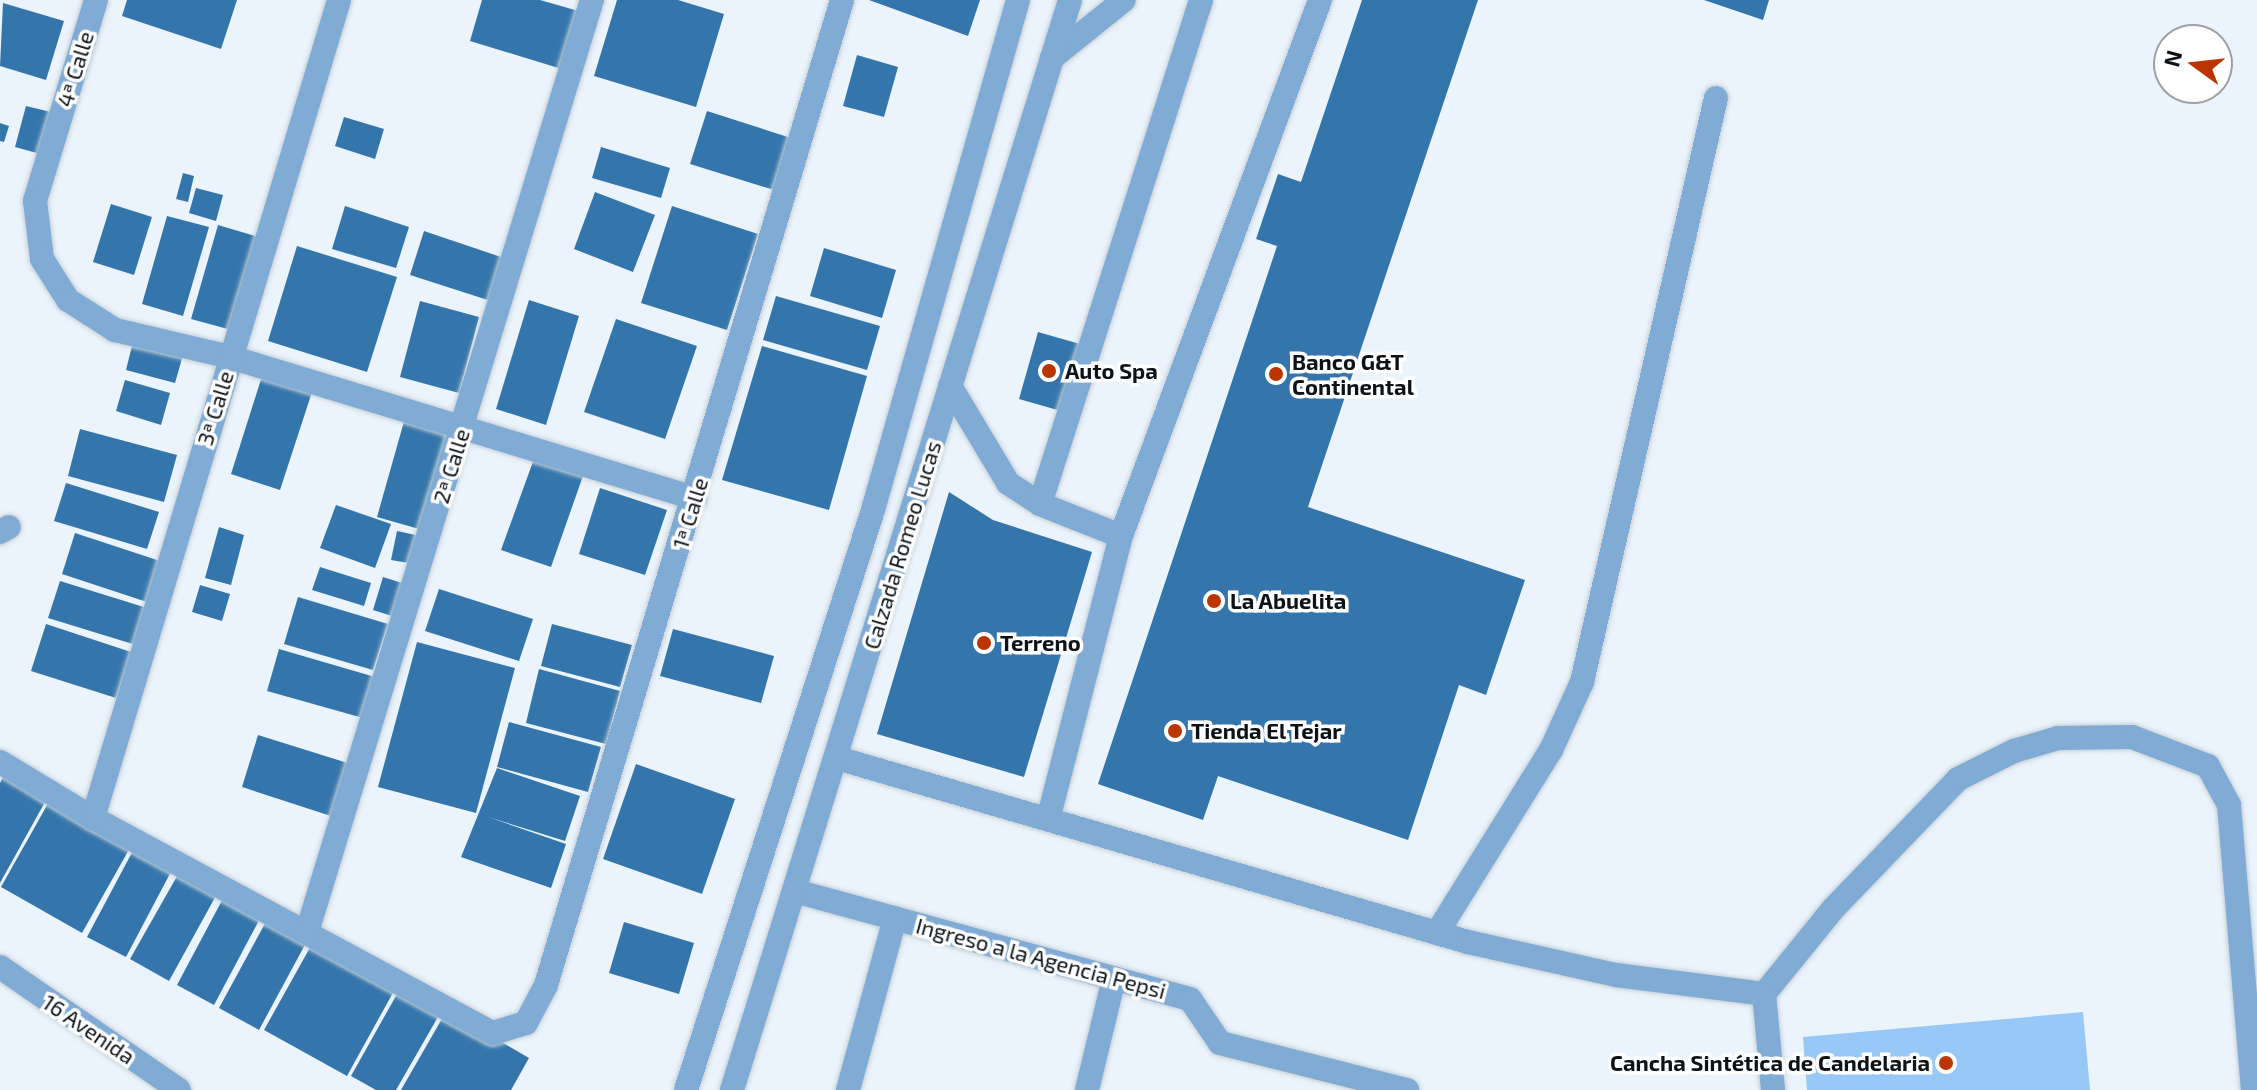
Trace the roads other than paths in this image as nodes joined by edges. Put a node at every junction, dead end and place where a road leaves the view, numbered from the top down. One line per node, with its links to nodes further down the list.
1 (96, 0): 12 (street, 4ª Calle)
2 (339, 0): 12 (street, 3ª Calle)
3 (592, 0): 14 (street, 2ª Calle)
4 (842, 0): 15 (street, 1ª Calle)
5 (1018, 0): 30 (street, Calzada Romeo Lucas)
6 (1070, 0): 10 (street, Calzada Romeo Lucas)
7 (1124, 0): 10 (street)
8 (1201, 0): 16 (street)
9 (1320, 0): 17 (street)
10 (1052, 58): 13 (street, Calzada Romeo Lucas)
11 (1716, 98): 25 (street)
12 (230, 357): 14 (street, 4ª Calle); 21 (street, 3ª Calle)
13 (950, 386): 16 (street); 18 (street, Calzada Romeo Lucas)
14 (463, 428): 15 (street, 4ª Calle); 24 (street, 2ª Calle)
15 (695, 498): 24 (street, 1ª Calle)
16 (1040, 504): 17 (street)
17 (1121, 536): 20 (street)
18 (837, 758): 20 (street); 22 (street, Calzada Romeo Lucas)
19 (0, 762): 21 (street)
20 (1049, 816): 25 (street)
21 (93, 818): 24 (street)
22 (795, 891): 23 (street, Ingreso a la Agencia Pepsi); 31 (street, Calzada Romeo Lucas)
23 (895, 918): 27 (street, Ingreso a la Agencia Pepsi); 32 (street)
24 (307, 932)
25 (1437, 933): 28 (street)
26 (0, 967): 29 (street, 16 Avenida)
27 (1114, 978): 33 (street); 34 (street, Ingreso a la Agencia Pepsi)
28 (1764, 994): 35 (street); 36 (street)
29 (179, 1090)
30 (686, 1090)
31 (732, 1090)
32 (848, 1090)
33 (1087, 1090)
34 (1407, 1090)
35 (1773, 1090)
36 (2253, 1090)

